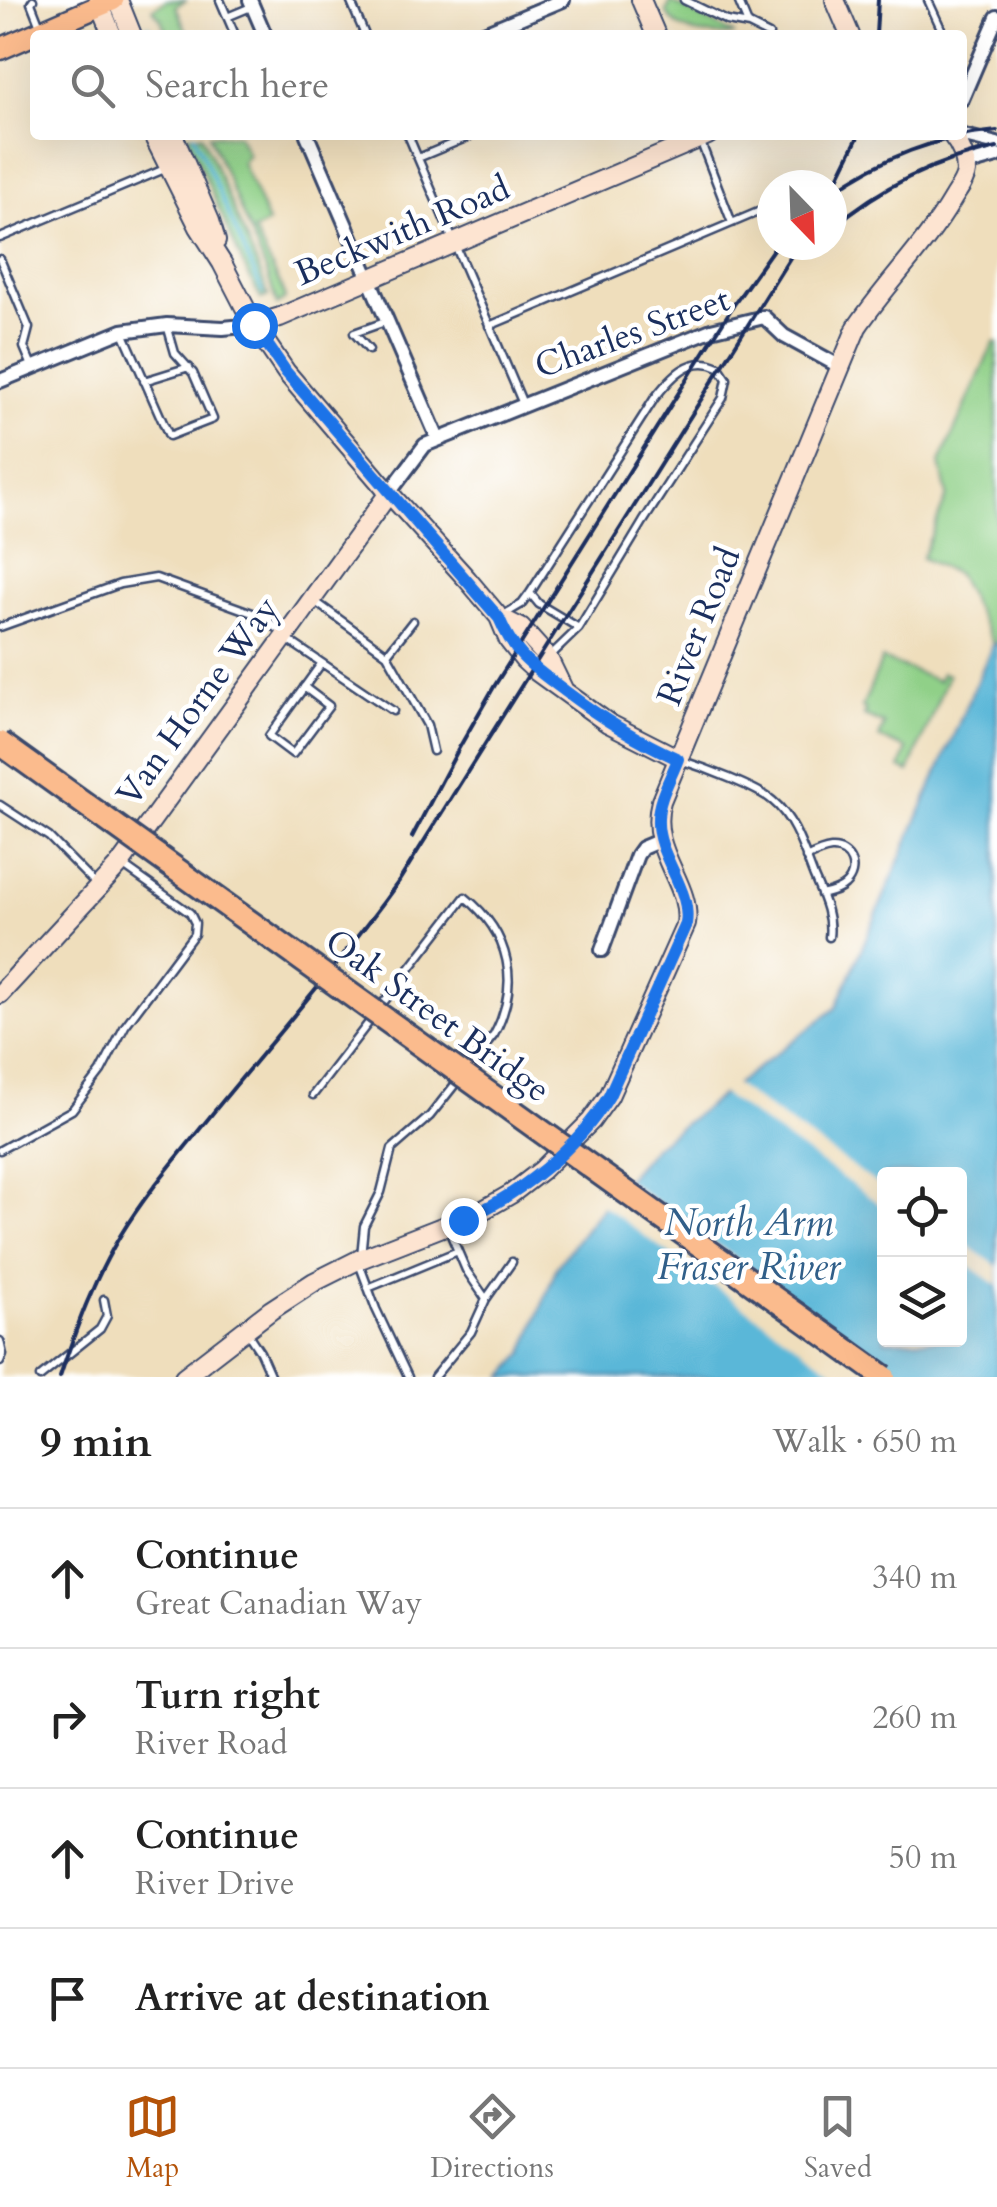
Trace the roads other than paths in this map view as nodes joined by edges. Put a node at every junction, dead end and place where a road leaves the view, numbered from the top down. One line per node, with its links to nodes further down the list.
1 (32, 0): 15 (lane)
2 (220, 0): 12 (lane)
3 (350, 0): 21 (lane)
4 (563, 0): 22 (street)
5 (641, 0): 23 (street)
6 (684, 0): 14 (lane)
7 (738, 0): 14 (lane)
8 (835, 0): 25 (street)
9 (928, 0): 26 (lane)
10 (108, 1): 16 (main road); 17 (street); 18 (street)
11 (251, 3): 12 (lane); 20 (street)
12 (227, 16): 19 (lane)
13 (997, 17): 29 (street)
14 (748, 25): 24 (lane)
15 (51, 30)
16 (54, 30)
17 (111, 30)
18 (128, 30)
19 (233, 30)
20 (262, 30)
21 (363, 30)
22 (491, 30)
23 (654, 30)
24 (758, 30)
25 (848, 30)
26 (942, 30)
27 (30, 39): 28 (main road)
28 (0, 49)
29 (967, 72)
30 (967, 137): 39 (street)
31 (155, 140): 43 (street)
32 (176, 140): 49 (street)
33 (309, 140): 50 (street)
34 (410, 140): 41 (lane)
35 (461, 140): 41 (lane)
36 (693, 140): 47 (street, Beckwith Road)
37 (703, 140): 45 (lane)
38 (958, 140): 42 (street)
39 (997, 144)
40 (997, 156): 42 (street)
41 (418, 158): 47 (lane)
42 (965, 166): 57 (street, River Road)
43 (169, 168): 46 (lane); 49 (street)
44 (757, 212): 45 (lane)
45 (732, 223): 54 (lane)
46 (0, 238)
47 (454, 243): 50 (street, Beckwith Road); 54 (lane)
48 (0, 259): 59 (lane)
49 (222, 263): 53 (street)
50 (369, 279): 51 (street); 53 (street, Beckwith Road)
51 (386, 322): 56 (lane); 63 (street)
52 (167, 325): 53 (street, Beckwith Road); 55 (street, Beckwith Road); 58 (lane)
53 (254, 325): 64 (street)
54 (490, 326): 62 (lane)
55 (122, 331): 59 (street, Beckwith Road); 60 (lane)
56 (369, 350)
57 (840, 366): 62 (street, Charles Street); 81 (street, River Road)
58 (189, 367): 60 (lane); 60 (lane)
59 (33, 368): 61 (street, Beckwith Road)
60 (144, 381)
61 (0, 382)
62 (523, 405): 63 (street, Charles Street)
63 (438, 440): 64 (street, Van Horne Way)
64 (389, 492): 66 (street, Van Horne Way); 67 (street)
65 (530, 593): 67 (lane); 70 (lane); 70 (lane)
66 (312, 599): 71 (street, Van Horne Way); 72 (lane)
67 (499, 618): 73 (street); 76 (street)
68 (412, 622): 72 (lane)
69 (0, 627): 71 (lane)
70 (579, 628): 73 (lane)
71 (285, 635): 74 (lane); 85 (street, Van Horne Way)
72 (386, 654): 79 (lane)
73 (548, 658): 76 (street)
74 (321, 664): 75 (lane); 77 (lane)
75 (304, 687): 75 (lane)
76 (564, 690): 81 (street)
77 (392, 711)
78 (0, 743): 109 (highway, Oak Street Bridge, bridge)
79 (433, 751)
80 (0, 759): 108 (highway, Oak Street Bridge)
81 (678, 759): 83 (street, River Road); 84 (lane)
82 (0, 806): 86 (lane)
83 (661, 840): 89 (street); 93 (street, River Road)
84 (806, 858): 87 (lane); 87 (lane)
85 (120, 864): 86 (street, Van Horne Way); 92 (lane)
86 (99, 888): 90 (street, Van Horne Way)
87 (821, 896): 88 (lane)
88 (830, 937)
89 (602, 950)
90 (0, 994)
91 (313, 1095): 95 (lane)
92 (0, 1150)
93 (448, 1226): 94 (lane); 95 (street, River Road)
94 (458, 1251): 97 (lane); 98 (lane)
95 (360, 1259): 97 (lane); 100 (street, River Road)
96 (512, 1262): 98 (lane)
97 (368, 1288): 106 (lane)
98 (486, 1299): 107 (lane)
99 (104, 1300): 103 (lane)
100 (245, 1330): 104 (street, River Road); 105 (lane)
101 (0, 1341): 102 (lane)
102 (0, 1362)
103 (40, 1377)
104 (184, 1377)
105 (271, 1377)
106 (408, 1377)
107 (434, 1377)
108 (861, 1377)
109 (884, 1377)

